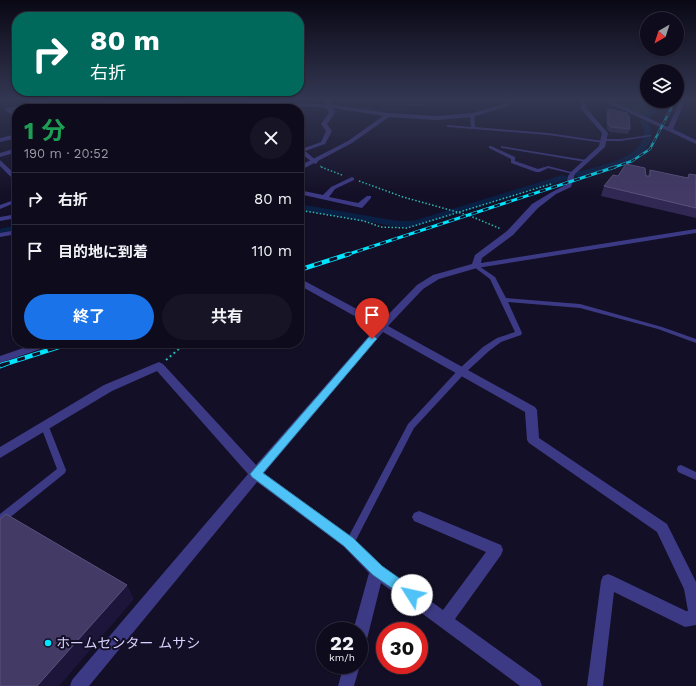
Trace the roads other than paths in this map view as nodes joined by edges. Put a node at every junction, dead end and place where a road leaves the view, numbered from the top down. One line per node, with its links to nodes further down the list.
1 (329, 131): 13 (street)
2 (365, 131): 18 (street)
3 (511, 131): 9 (lane)
4 (603, 131): 9 (street)
5 (672, 131): 10 (street)
6 (648, 136): 9 (lane)
7 (12, 137): 8 (street)
8 (0, 140)
9 (604, 141): 17 (street)
10 (696, 142)
11 (490, 147): 22 (lane)
12 (502, 147): 17 (lane)
13 (304, 150)
14 (12, 151): 16 (street)
15 (304, 153): 18 (street)
16 (0, 155)
17 (586, 161): 22 (street)
18 (315, 162): 20 (street)
19 (4, 165): 21 (street)
20 (304, 167)
21 (12, 174)
22 (572, 176): 34 (street)
23 (352, 179): 26 (street)
24 (304, 193): 26 (street)
25 (369, 197): 26 (street)
26 (324, 198)
27 (12, 202): 28 (lane)
28 (0, 207)
29 (12, 217): 30 (lane)
30 (0, 219)
31 (696, 231): 34 (street)
32 (12, 233): 33 (street)
33 (0, 235)
34 (476, 266): 36 (lane); 37 (street)
35 (304, 284): 37 (street)
36 (504, 300): 38 (lane); 41 (lane)
37 (382, 328): 41 (street); 45 (street)
38 (696, 341)
39 (34, 348): 40 (street)
40 (0, 360)
41 (462, 371): 49 (lane); 51 (street)
42 (45, 427): 43 (street); 45 (street); 48 (lane)
43 (0, 453)
44 (681, 469): 46 (lane)
45 (256, 474): 49 (street); 56 (street)
46 (696, 476)
47 (420, 517): 53 (street)
48 (0, 520)
49 (348, 542): 50 (street)
50 (378, 571): 53 (street); 54 (street)
51 (696, 612)
52 (696, 617): 59 (street)
53 (446, 619): 58 (street)
54 (364, 622)
55 (349, 674): 57 (street)
56 (78, 686)
57 (346, 686)
58 (534, 686)
59 (595, 686)

